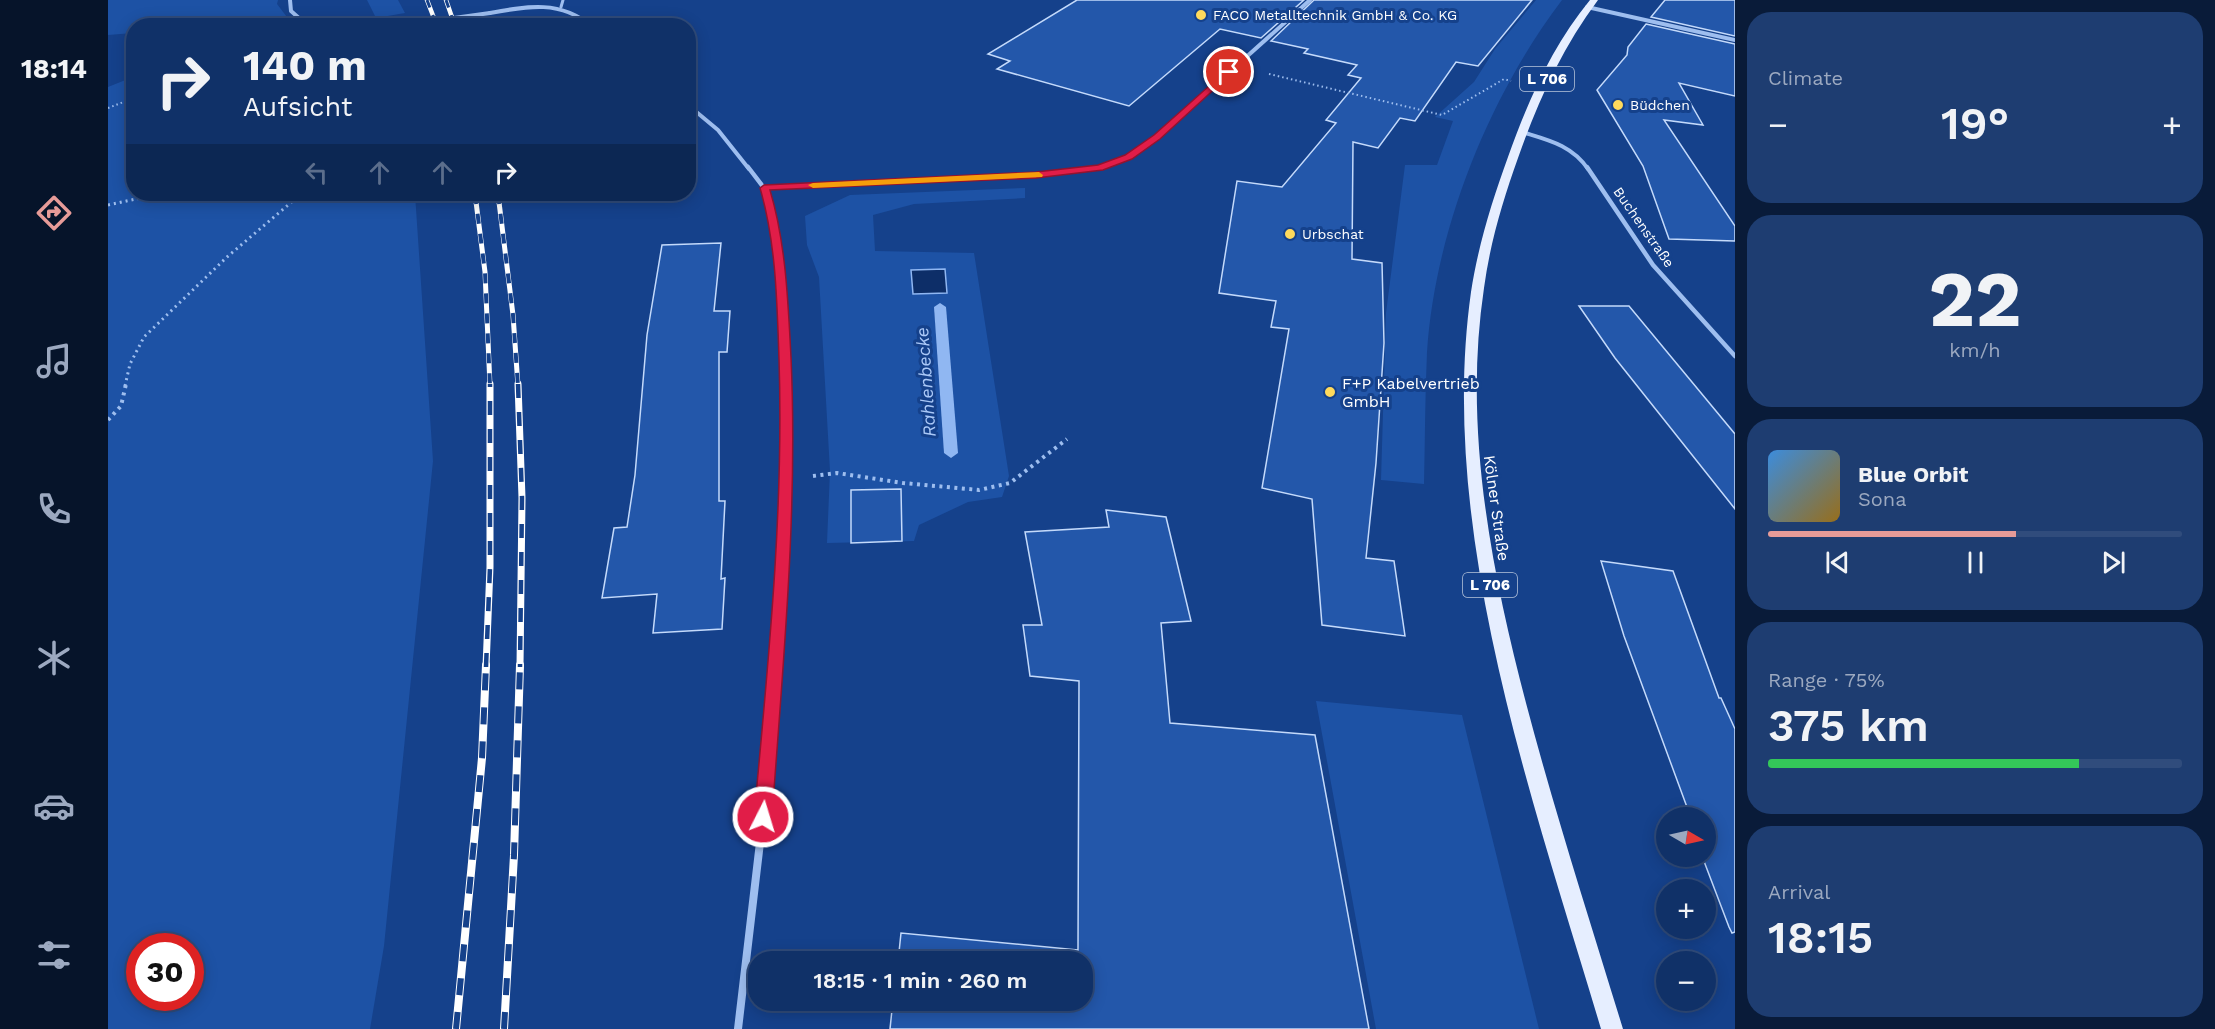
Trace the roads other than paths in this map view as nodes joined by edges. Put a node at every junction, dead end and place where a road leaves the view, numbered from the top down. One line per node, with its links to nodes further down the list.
1 (290, 0): 6 (street)
2 (563, 0): 5 (lane)
3 (1310, 0): 12 (street)
4 (1591, 4): 9 (street); 11 (main road, Kölner Straße / L 706)
5 (561, 7): 7 (street, bridge); 8 (street)
6 (299, 18)
7 (450, 18)
8 (582, 18)
9 (1735, 40)
10 (696, 111): 12 (street)
11 (1522, 132): 13 (street, Buchenstraße); 15 (main road, Kölner Straße / L 706)
12 (764, 188): 14 (street)
13 (1735, 356)
14 (738, 1029)
15 (1612, 1029)

